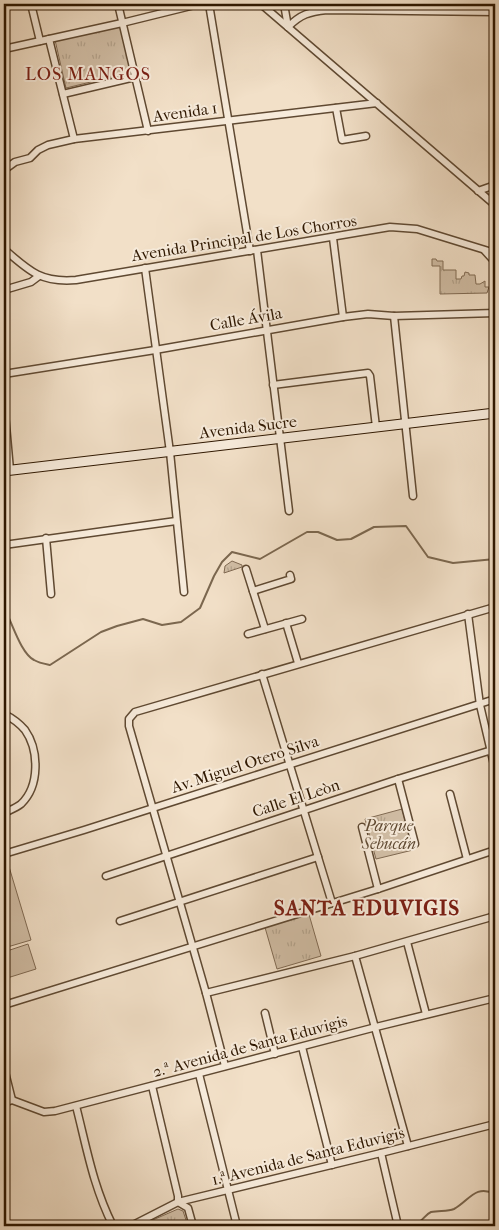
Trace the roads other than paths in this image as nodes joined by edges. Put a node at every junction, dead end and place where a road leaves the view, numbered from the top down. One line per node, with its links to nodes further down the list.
1 (31, 4): 13 (street)
2 (118, 4): 10 (street)
3 (199, 4): 10 (street)
4 (209, 4): 19 (street)
5 (261, 4): 11 (street)
6 (284, 4): 11 (street)
7 (344, 7): 8 (street); 11 (street)
8 (433, 7): 9 (street)
9 (495, 12)
10 (122, 23): 12 (street); 15 (street)
11 (288, 27): 17 (street)
12 (49, 39): 13 (street); 16 (street)
13 (40, 41): 14 (street)
14 (4, 49)
15 (135, 77): 16 (street); 20 (street)
16 (63, 94): 22 (street)
17 (377, 103): 18 (street, Avenida 1); 25 (street)
18 (336, 108): 19 (street, Avenida 1); 21 (street)
19 (229, 119): 20 (street, Avenida 1); 29 (street)
20 (148, 131): 22 (street, Avenida 1)
21 (366, 136)
22 (74, 139): 23 (street, Avenida 1)
23 (4, 170)
24 (495, 185): 25 (street)
25 (478, 191): 26 (street)
26 (495, 205)
27 (333, 238): 29 (street, Avenida Principal de Los Chorros); 30 (street, Avenida Principal de Los Chorros); 38 (street)
28 (4, 249): 34 (street, Avenida Principal de Los Chorros)
29 (254, 250): 33 (street, Avenida Principal de Los Chorros); 39 (street)
30 (484, 250): 31 (street, Avenida Principal de Los Chorros); 32 (street)
31 (495, 253)
32 (495, 262)
33 (145, 268): 34 (street, Avenida Principal de Los Chorros); 40 (street)
34 (39, 276): 35 (street)
35 (4, 290)
36 (495, 313): 37 (street, Calle Ávila)
37 (394, 316): 38 (street, Calle Ávila); 45 (street)
38 (343, 317): 39 (street, Calle Ávila)
39 (267, 329): 40 (street, Calle Ávila); 42 (street)
40 (155, 350): 41 (street, Calle Ávila); 48 (street)
41 (4, 374)
42 (273, 385): 46 (street); 47 (street)
43 (4, 403): 49 (street)
44 (495, 413): 45 (main road, Avenida Sucre)
45 (405, 424): 46 (main road, Avenida Sucre); 50 (street)
46 (376, 427): 47 (main road, Avenida Sucre)
47 (279, 438): 48 (main road, Avenida Sucre); 51 (street)
48 (170, 452): 49 (main road, Avenida Sucre); 52 (street)
49 (7, 470)
50 (413, 496)
51 (289, 512)
52 (176, 521): 53 (street); 58 (street)
53 (46, 538): 54 (street); 59 (street)
54 (4, 545)
55 (246, 569): 57 (street)
56 (290, 575): 57 (street)
57 (253, 591): 64 (street)
58 (184, 592)
59 (51, 594)
60 (495, 606): 61 (street)
61 (468, 614): 66 (street); 69 (street)
62 (302, 619): 63 (street)
63 (286, 623): 64 (street); 66 (street)
64 (265, 629): 65 (street)
65 (248, 634)
66 (298, 663): 67 (street)
67 (262, 674): 72 (street); 76 (street)
68 (495, 700): 69 (street, Av. Miguel Otero Silva)
69 (480, 705): 71 (street); 72 (street, Av. Miguel Otero Silva)
70 (4, 714): 78 (street)
71 (493, 750): 73 (street); 74 (street, Calle El Leòn)
72 (291, 763): 76 (street, Av. Miguel Otero Silva); 77 (street)
73 (495, 769)
74 (398, 779): 77 (street, Calle El Leòn); 80 (street)
75 (450, 794): 85 (street)
76 (152, 809): 82 (street, Av. Miguel Otero Silva); 83 (street)
77 (305, 810): 83 (street, Calle El Leòn); 84 (street)
78 (4, 812)
79 (362, 827): 87 (street)
80 (415, 844)
81 (495, 850): 85 (street)
82 (4, 854)
83 (166, 856): 86 (street, Calle El Leòn); 88 (street)
84 (318, 857): 88 (street); 89 (street)
85 (467, 859): 87 (street)
86 (106, 876)
87 (378, 889): 89 (street)
88 (180, 901): 91 (street); 94 (street)
89 (332, 903): 94 (street)
90 (494, 916): 92 (street); 93 (street)
91 (120, 922)
92 (495, 927)
93 (407, 942): 95 (street); 100 (street)
94 (193, 947): 96 (street); 98 (street)
95 (355, 956): 96 (street); 101 (street)
96 (206, 994): 104 (street)
97 (495, 998): 100 (street, 2.ª Avenida de Santa Eduvigis)
98 (4, 1005)
99 (265, 1013): 103 (street)
100 (426, 1014): 101 (street, 2.ª Avenida de Santa Eduvigis)
101 (376, 1027): 102 (street, 2.ª Avenida de Santa Eduvigis); 112 (street)
102 (302, 1047): 103 (street, 2.ª Avenida de Santa Eduvigis); 114 (street)
103 (275, 1054): 104 (street, 2.ª Avenida de Santa Eduvigis)
104 (225, 1066): 106 (street, 2.ª Avenida de Santa Eduvigis)
105 (4, 1068): 108 (street)
106 (199, 1074): 107 (street, 2.ª Avenida de Santa Eduvigis); 115 (street)
107 (152, 1086): 110 (street, 2.ª Avenida de Santa Eduvigis); 116 (street)
108 (12, 1100): 109 (street); 110 (street, 2.ª Avenida de Santa Eduvigis)
109 (4, 1103)
110 (76, 1106): 117 (street)
111 (495, 1124): 112 (street, 1.ª Avenida de Santa Eduvigis)
112 (408, 1146): 113 (street, 1.ª Avenida de Santa Eduvigis)
113 (381, 1153): 114 (street, 1.ª Avenida de Santa Eduvigis); 121 (street)
114 (332, 1165): 115 (street, 1.ª Avenida de Santa Eduvigis)
115 (228, 1190): 116 (street, 1.ª Avenida de Santa Eduvigis); 120 (street)
116 (178, 1202): 118 (street, 1.ª Avenida de Santa Eduvigis); 119 (street)
117 (113, 1226)
118 (132, 1226)
119 (194, 1226)
120 (237, 1226)
121 (398, 1226)

